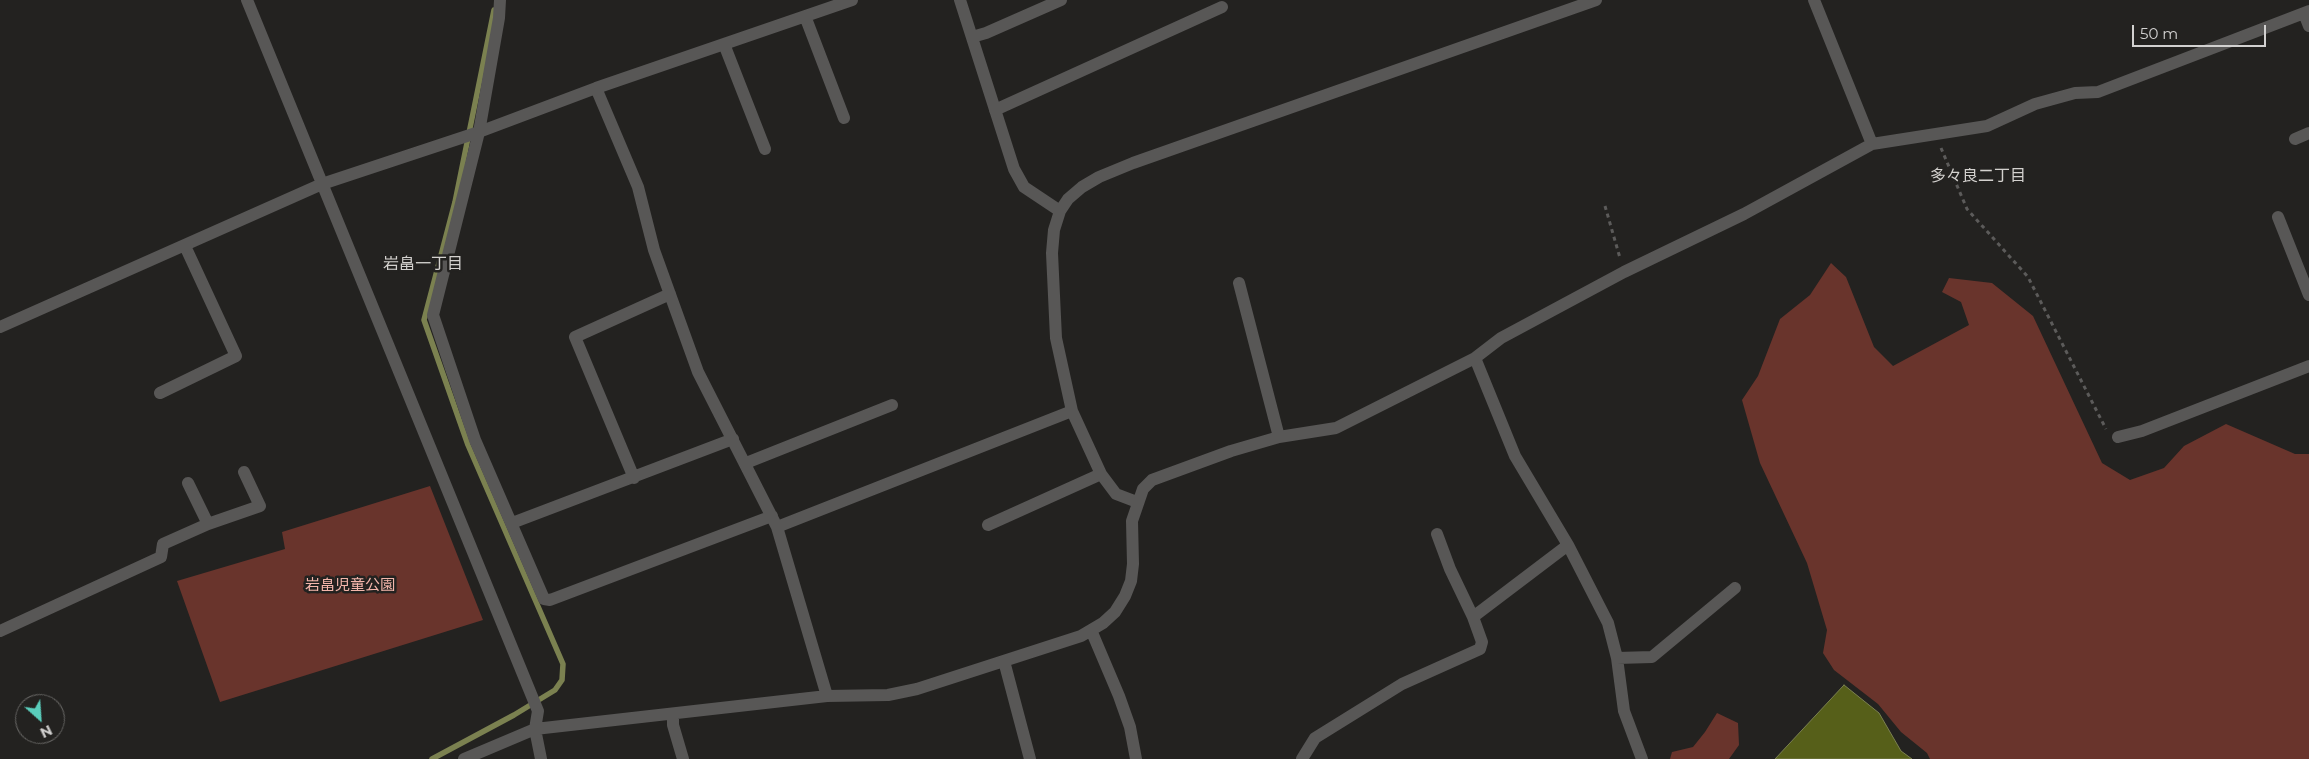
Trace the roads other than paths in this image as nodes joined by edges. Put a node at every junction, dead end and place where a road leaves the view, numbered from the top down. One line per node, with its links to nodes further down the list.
1 (247, 0): 22 (street)
2 (500, 0): 17 (street)
3 (852, 0): 10 (street)
4 (960, 0): 12 (street)
5 (1062, 0): 12 (street)
6 (1596, 0): 23 (street)
7 (1814, 0): 20 (street)
8 (1222, 7): 15 (street)
9 (2307, 12): 11 (street); 20 (street)
10 (805, 16): 13 (street); 16 (street)
11 (2309, 26)
12 (972, 37): 15 (street)
13 (724, 44): 14 (street); 21 (street)
14 (596, 88): 17 (street); 27 (street)
15 (995, 110): 23 (street)
16 (844, 118)
17 (478, 132): 22 (street); 45 (street)
18 (2309, 133): 19 (street)
19 (2295, 139)
20 (1872, 144): 30 (street)
21 (764, 149)
22 (322, 184): 25 (street); 58 (street)
23 (1060, 211): 34 (street)
24 (2278, 216): 28 (street)
25 (185, 246): 29 (street); 32 (street)
26 (1239, 283): 35 (street)
27 (670, 294): 37 (street); 41 (street)
28 (2309, 295)
29 (0, 327)
30 (1475, 358): 35 (street); 49 (street)
31 (2309, 366): 36 (street)
32 (160, 394)
33 (892, 405): 38 (street)
34 (1072, 411): 40 (street); 44 (street)
35 (1279, 437): 43 (street)
36 (2118, 437)
37 (733, 440): 38 (street); 41 (street)
38 (746, 463): 44 (street)
39 (244, 472): 46 (street)
40 (1101, 474): 43 (street); 47 (street)
41 (634, 478): 45 (street)
42 (188, 483): 46 (street)
43 (1137, 502): 52 (street)
44 (775, 522): 45 (street); 56 (street)
45 (512, 523)
46 (208, 524): 53 (street)
47 (988, 525)
48 (1438, 534): 51 (street)
49 (1568, 545): 51 (street); 54 (street)
50 (1734, 588): 54 (street)
51 (1473, 617): 64 (street)
52 (1091, 630): 55 (street); 63 (street)
53 (0, 631)
54 (1617, 658): 65 (street)
55 (1004, 661): 56 (street); 62 (street)
56 (827, 696): 57 (street)
57 (674, 715): 58 (street); 61 (street)
58 (535, 729): 59 (street); 60 (street)
59 (464, 759)
60 (541, 759)
61 (684, 759)
62 (1030, 759)
63 (1136, 759)
64 (1302, 759)
65 (1642, 759)

